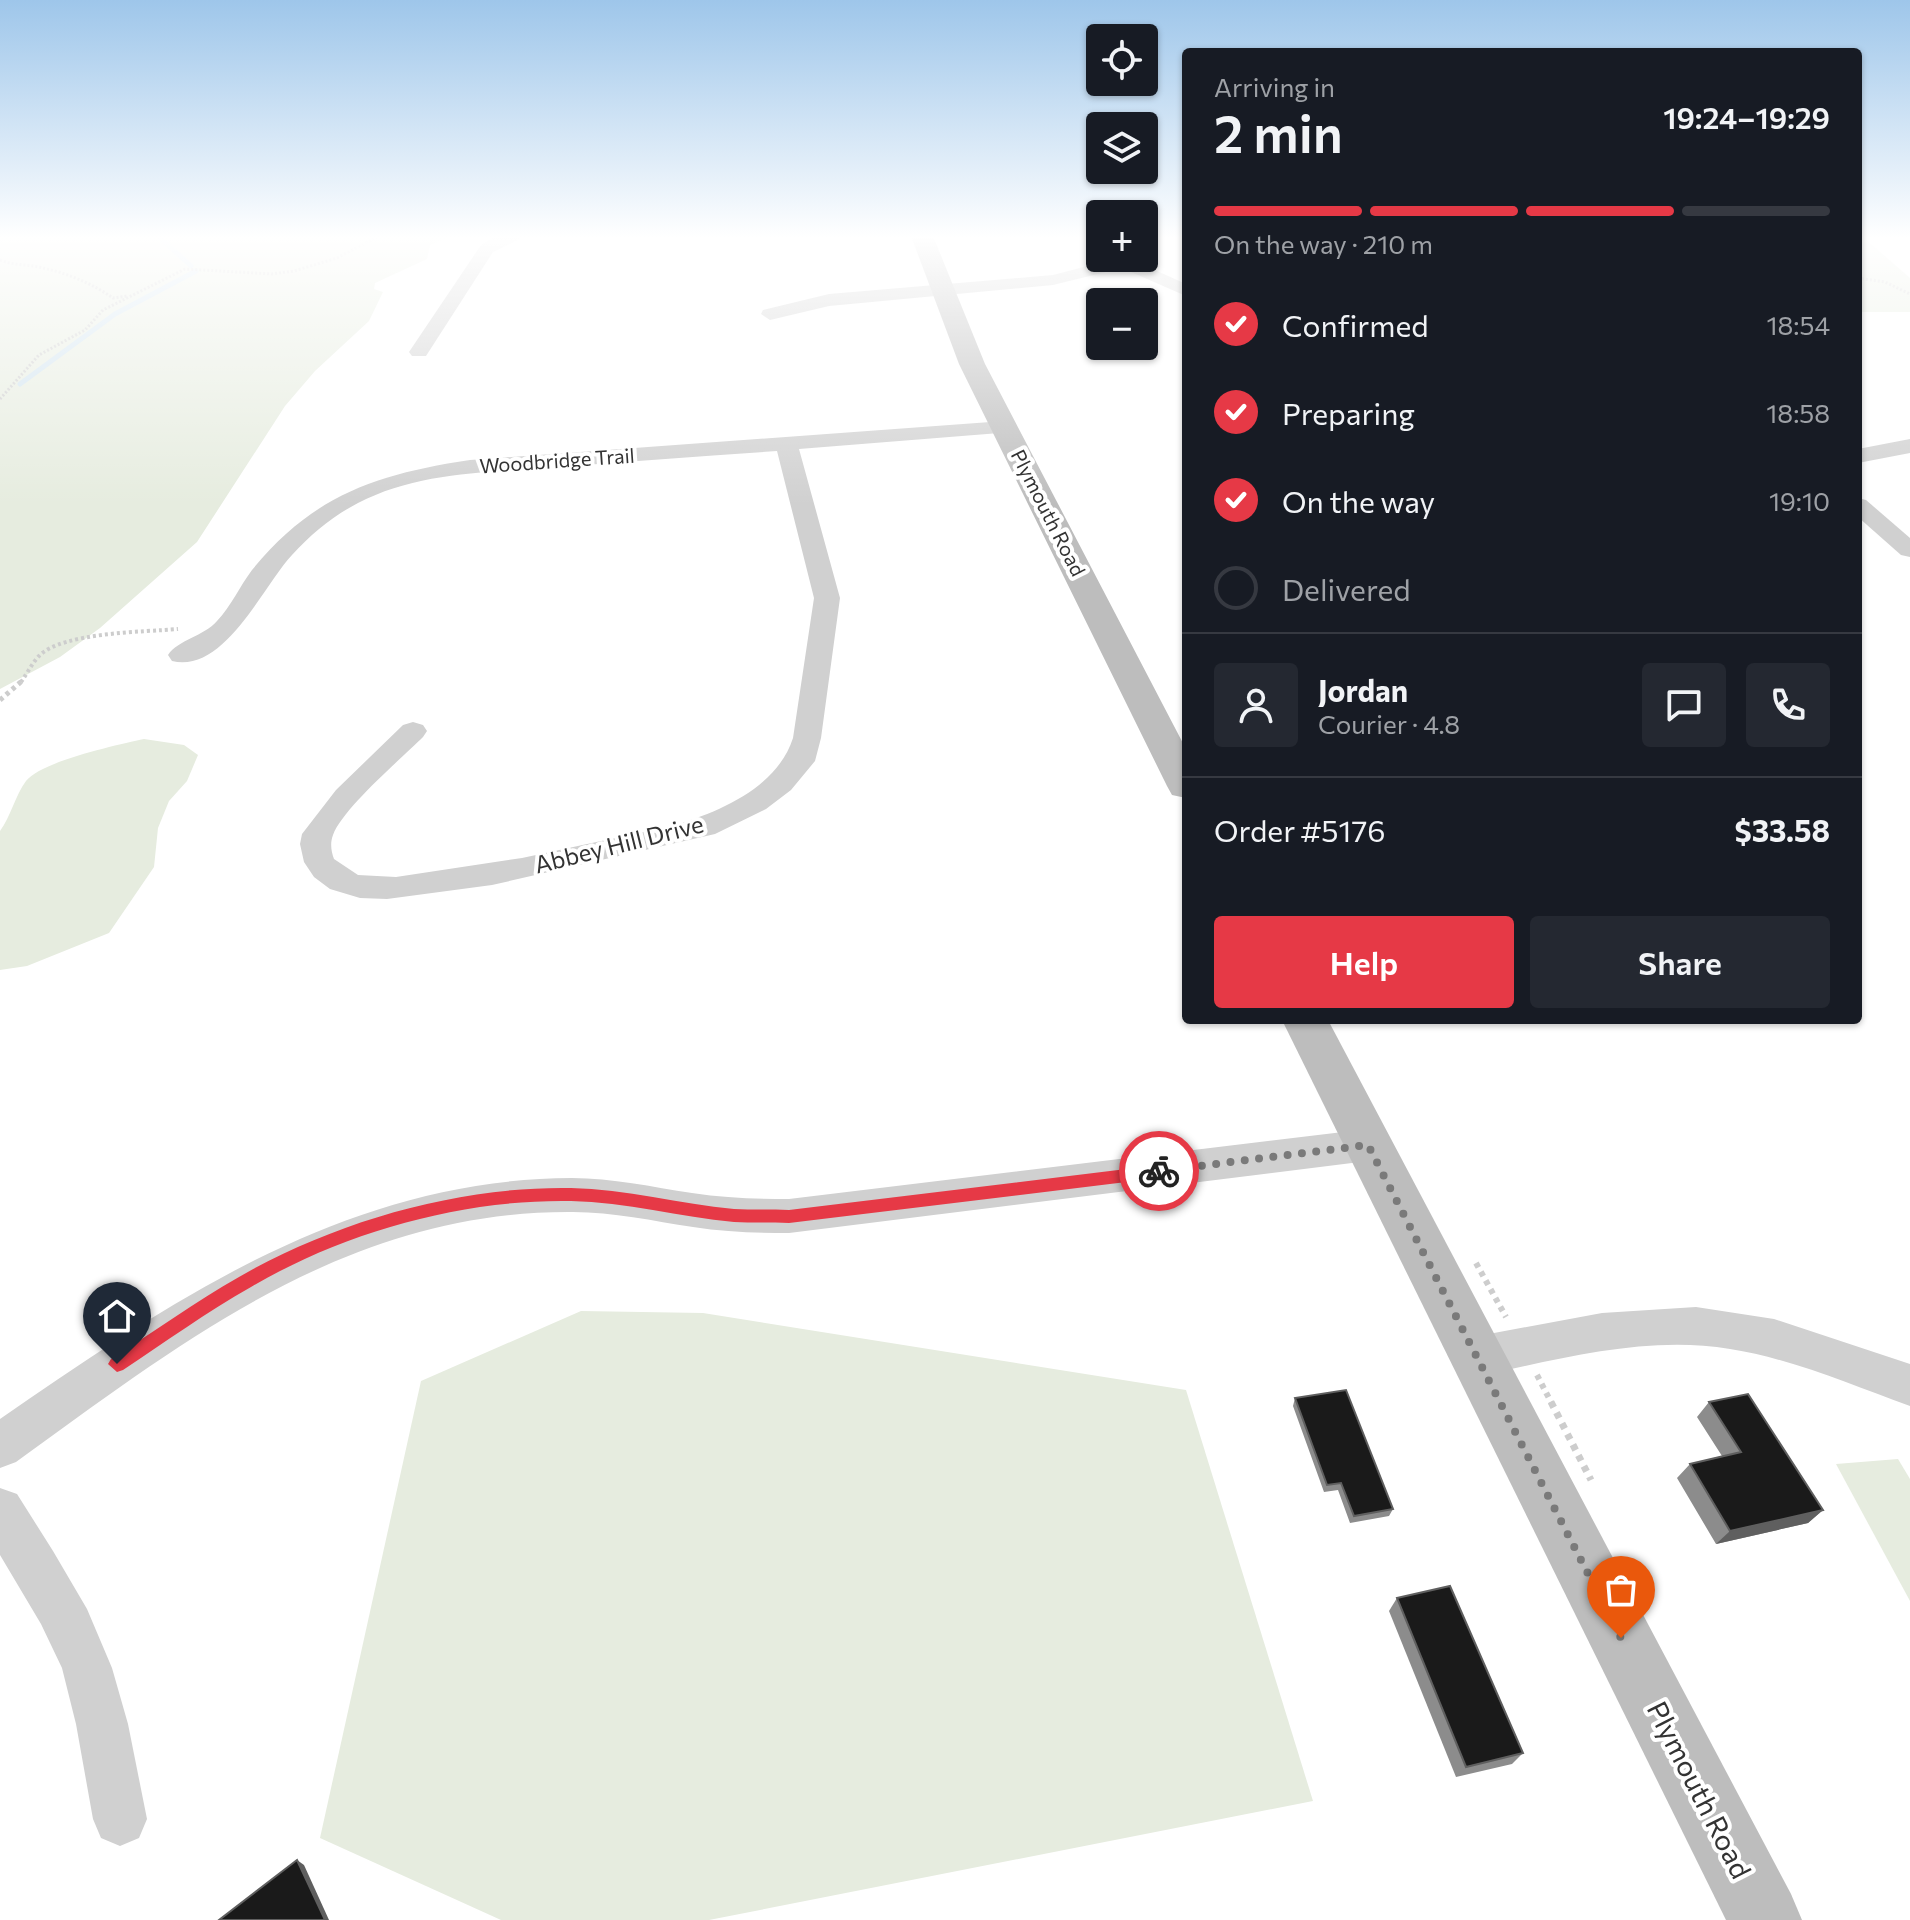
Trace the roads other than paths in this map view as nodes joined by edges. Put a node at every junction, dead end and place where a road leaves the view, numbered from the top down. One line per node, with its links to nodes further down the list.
1 (436, 326): 3 (street)
2 (957, 326): 4 (main road, Plymouth Road)
3 (419, 352)
4 (1004, 427): 5 (street, Woodbridge Trail); 12 (main road, Plymouth Road)
5 (786, 443): 10 (street, Woodbridge Trail); 11 (street, Abbey Hill Drive)
6 (1910, 446): 7 (street)
7 (1862, 455)
8 (1862, 508): 9 (street)
9 (1910, 550)
10 (181, 655)
11 (413, 731)
12 (1182, 778)
13 (1307, 1024): 14 (main road, Plymouth Road)
14 (1368, 1145): 15 (main road, Plymouth Road); 17 (street)
15 (1478, 1356): 16 (street); 20 (main road, Plymouth Road)
16 (1910, 1385)
17 (0, 1446)
18 (0, 1511): 19 (street)
19 (120, 1819)
20 (1765, 1920)

